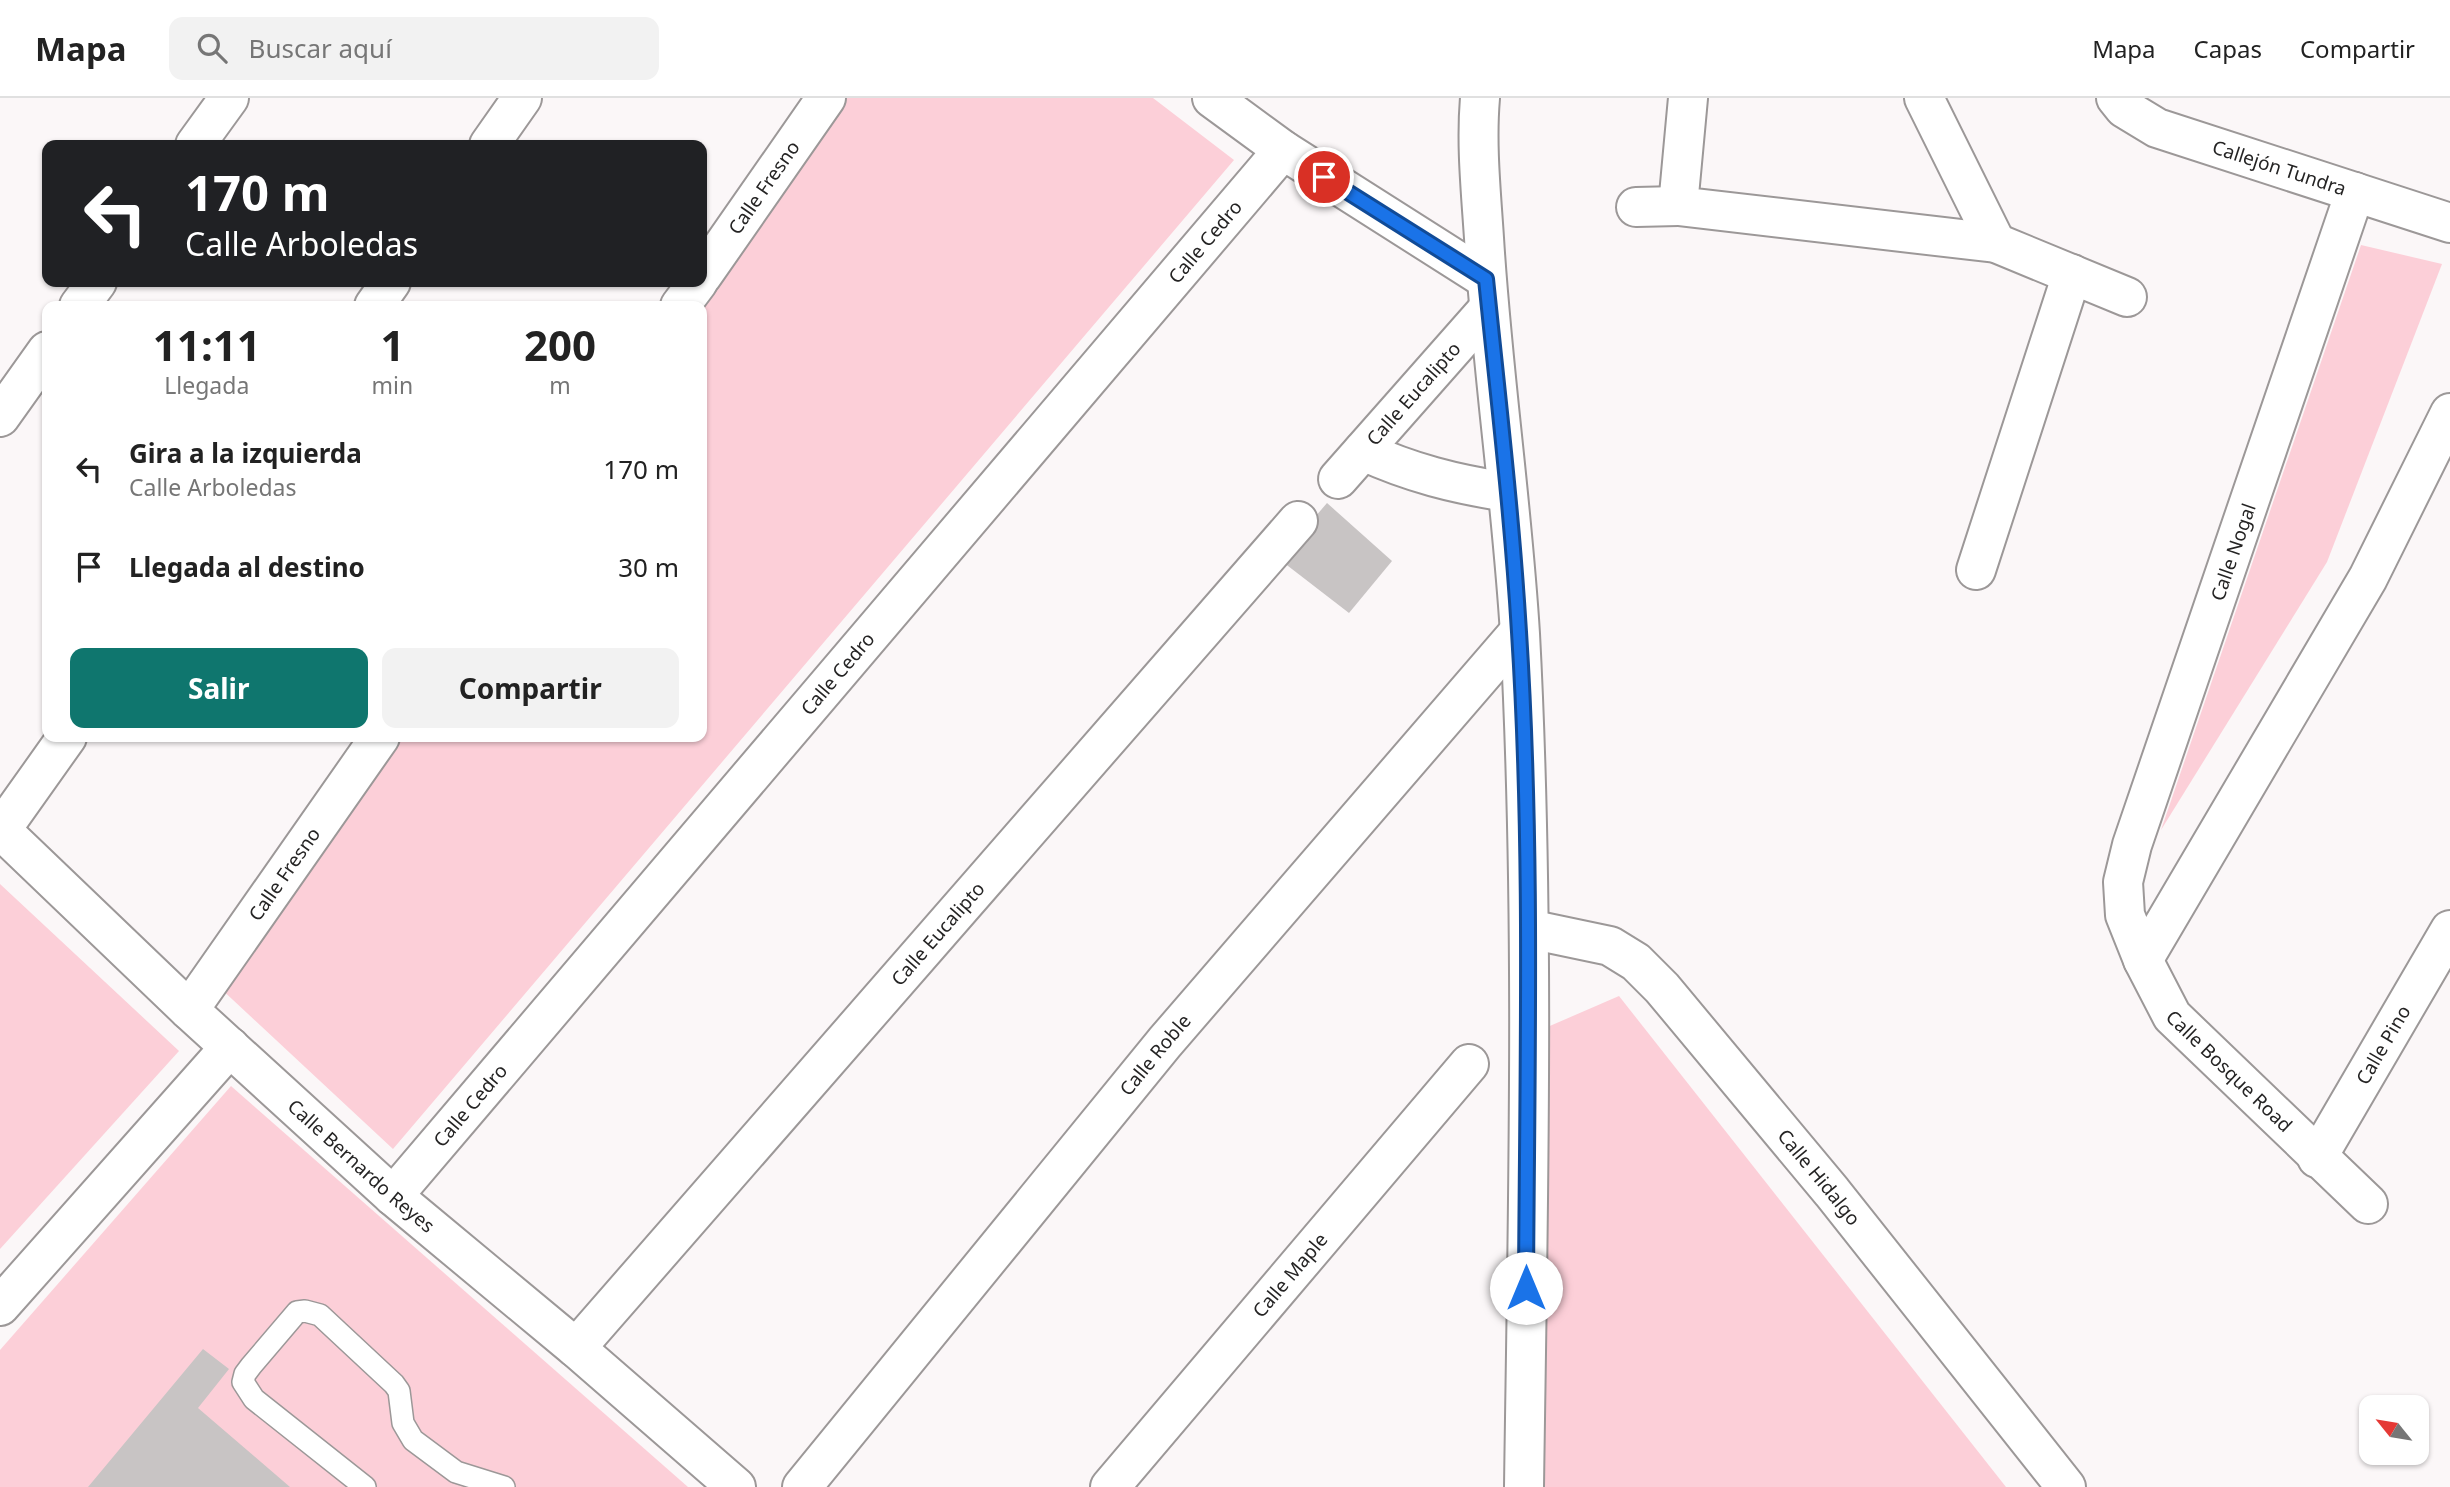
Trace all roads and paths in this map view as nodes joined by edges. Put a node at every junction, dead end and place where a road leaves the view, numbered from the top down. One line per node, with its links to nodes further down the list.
1 (229, 98): 9 (street)
2 (522, 98): 10 (street)
3 (826, 98): 17 (street, Calle Fresno)
4 (1212, 98): 11 (street)
5 (1480, 98): 19 (street)
6 (1688, 98): 13 (street)
7 (1924, 98): 16 (street)
8 (2116, 98): 12 (street, Callejón Tundra)
9 (199, 140)
10 (493, 140)
11 (1283, 150): 19 (street); 39 (street, Calle Cedro)
12 (2356, 192): 15 (street, Callejón Tundra); 31 (street, Calle Nogal)
13 (1678, 206): 14 (street); 16 (street)
14 (1636, 208)
15 (2450, 223)
16 (1996, 243): 18 (street)
17 (707, 269)
18 (2072, 274): 20 (street); 26 (street)
19 (1488, 294): 24 (street); 24 (street, Calle Eucalipto)
20 (2127, 297)
21 (42, 358): 23 (street)
22 (2450, 413): 34 (street)
23 (0, 417)
24 (1507, 492): 27 (street)
25 (1298, 522): 42 (street, Calle Eucalipto)
26 (1976, 570)
27 (1519, 632): 32 (street); 46 (street, Calle Roble)
28 (63, 742): 30 (street)
29 (377, 742): 35 (street, Calle Fresno)
30 (0, 829): 35 (street, Calle Bernardo Reyes)
31 (2125, 915): 34 (street, Calle Bosque Road)
32 (1529, 929): 48 (street); 49 (street, Calle Hidalgo)
33 (2450, 930): 38 (street, Calle Pino)
34 (2143, 960): 38 (street, Calle Bosque Road)
35 (189, 1010): 36 (street, Calle Bernardo Reyes)
36 (230, 1047): 39 (street, Calle Bernardo Reyes); 41 (street)
37 (1469, 1064): 47 (street, Calle Maple)
38 (2317, 1158): 40 (street, Calle Bosque Road)
39 (393, 1196): 42 (street, Calle Bernardo Reyes)
40 (2368, 1204)
41 (0, 1306)
42 (576, 1348): 45 (street, Calle Bernardo Reyes)
43 (365, 1487): 44 (lane)
44 (503, 1487)
45 (736, 1487)
46 (802, 1487)
47 (1110, 1487)
48 (1524, 1487)
49 (2066, 1487)

